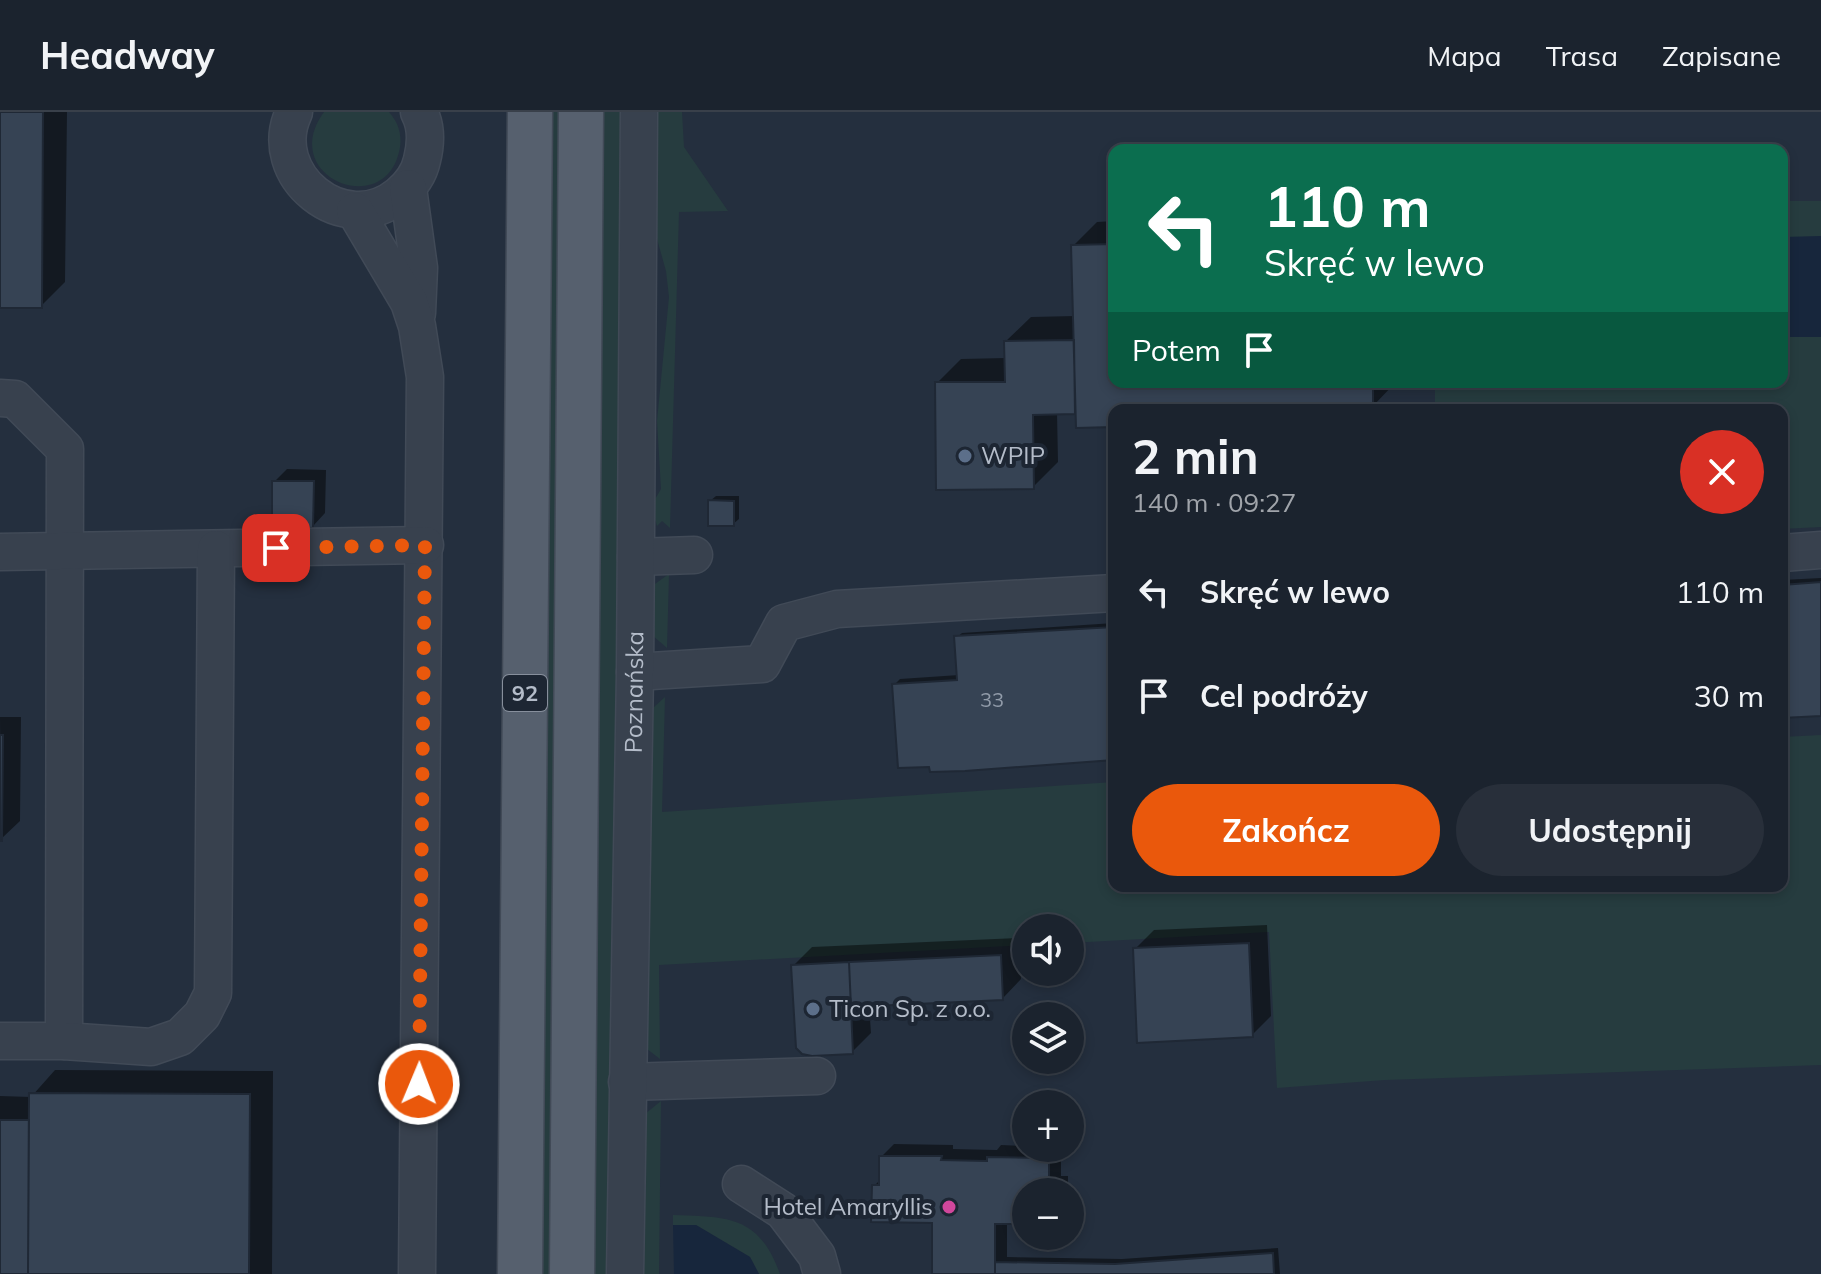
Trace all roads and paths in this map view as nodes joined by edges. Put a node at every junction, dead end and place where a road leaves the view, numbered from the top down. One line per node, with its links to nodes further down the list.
1 (294, 112): 7 (street)
2 (419, 112): 6 (street)
3 (530, 112): 26 (main road, 92)
4 (581, 112): 27 (main road, 92)
5 (639, 112): 17 (street, Poznańska)
6 (408, 188): 7 (street); 8 (street)
7 (355, 211): 8 (street)
8 (417, 326): 10 (street)
9 (0, 398): 13 (street)
10 (425, 545): 11 (street); 25 (street)
11 (216, 549): 13 (street); 21 (street)
12 (1821, 550): 15 (street)
13 (64, 551): 14 (street); 21 (street)
14 (0, 552)
15 (1788, 553)
16 (694, 555): 17 (street)
17 (636, 557): 19 (street, Poznańska)
18 (1108, 593): 19 (street)
19 (635, 672): 23 (street, Poznańska)
20 (0, 1041): 21 (street)
21 (64, 1041)
22 (817, 1076): 23 (street)
23 (627, 1082): 28 (street, Poznańska)
24 (741, 1184): 29 (street)
25 (417, 1274)
26 (520, 1274)
27 (572, 1274)
28 (625, 1274)
29 (822, 1274)

